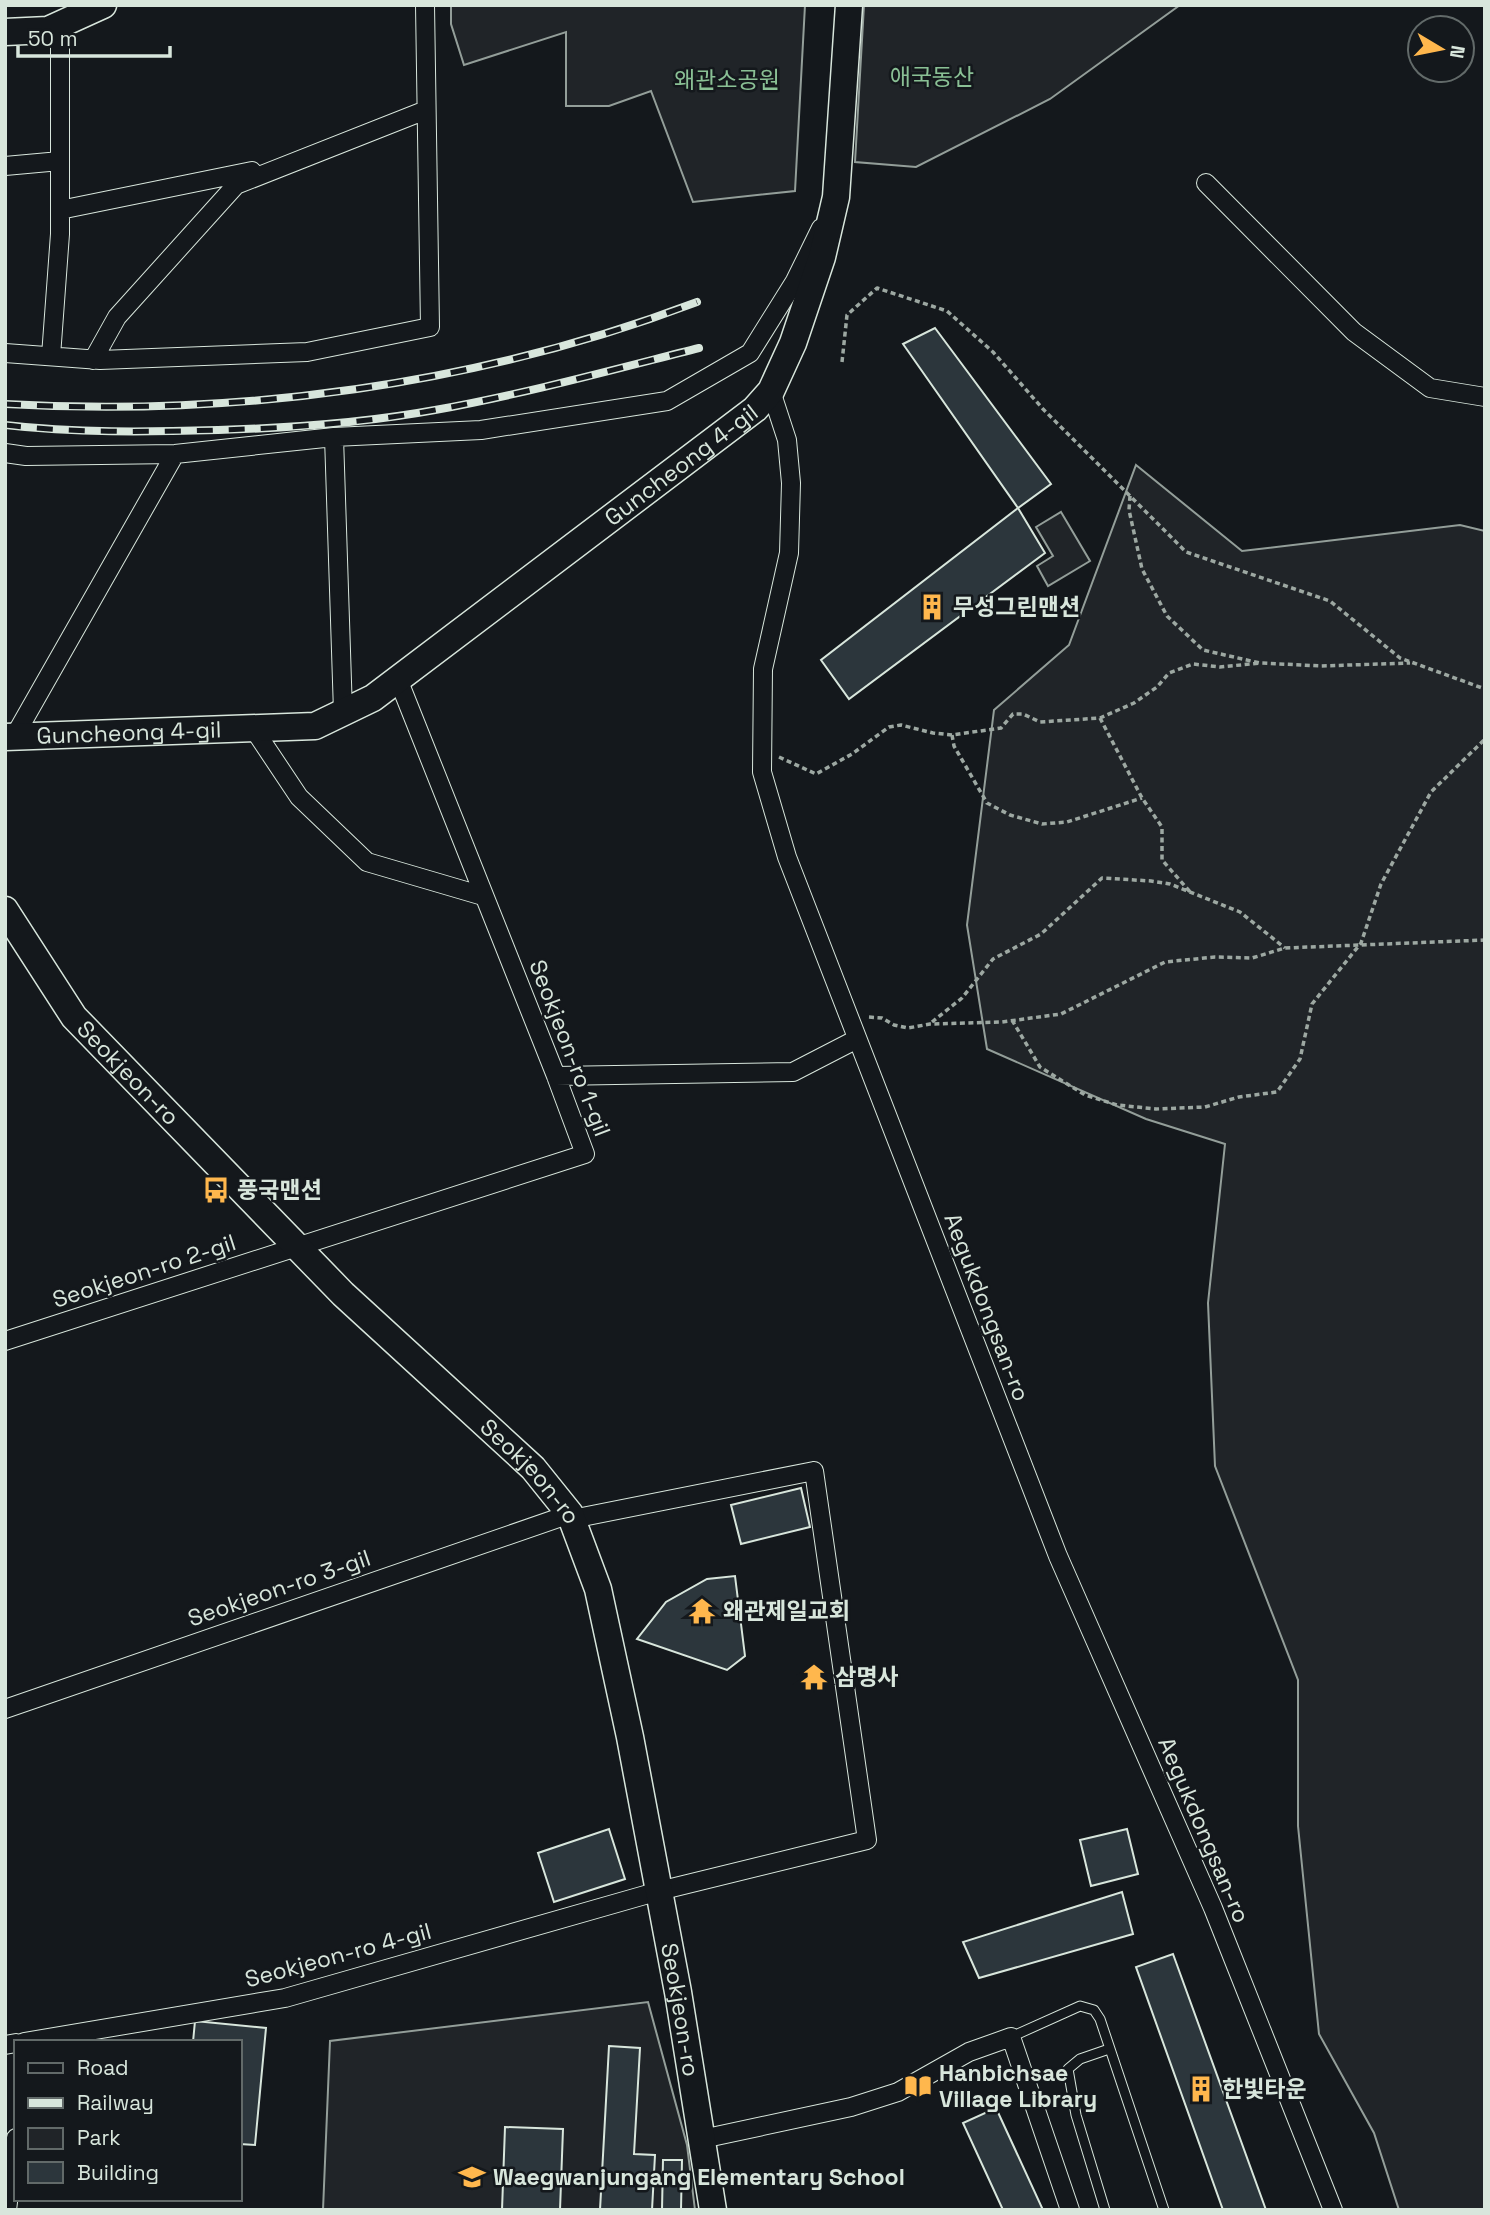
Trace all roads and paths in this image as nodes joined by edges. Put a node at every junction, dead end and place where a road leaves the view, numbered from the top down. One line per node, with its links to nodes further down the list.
1 (425, 5): 6 (street)
2 (849, 5): 11 (street, Guncheong 4-gil)
3 (91, 8): 4 (street)
4 (60, 25): 5 (street); 7 (street)
5 (5, 32)
6 (426, 110): 8 (street); 15 (street)
7 (60, 161): 9 (street); 12 (street)
8 (295, 162): 12 (street); 15 (street)
9 (5, 166)
10 (1206, 183): 18 (street)
11 (836, 197): 17 (street, Guncheong 4-gil); 19 (street)
12 (60, 210): 14 (street)
13 (5, 353): 14 (street)
14 (51, 356): 15 (street)
15 (93, 359)
16 (842, 362): 22 (path)
17 (771, 391): 25 (street, Guncheong 4-gil); 33 (street, Aegukdongsan-ro)
18 (1485, 397)
19 (334, 437): 21 (street); 27 (street)
20 (5, 453): 21 (street)
21 (176, 454): 31 (street)
22 (1130, 496): 23 (path); 24 (path)
23 (1260, 663): 24 (path); 28 (path)
24 (1415, 663): 26 (path)
25 (398, 679): 27 (street, Guncheong 4-gil); 36 (street, Seokjeon-ro 1-gil)
26 (1485, 689)
27 (343, 712): 29 (street, Guncheong 4-gil)
28 (1100, 718): 30 (path); 34 (path)
29 (253, 728): 31 (street, Guncheong 4-gil); 36 (street, Guncheong 4-gil)
30 (952, 735): 33 (path); 34 (path)
31 (10, 737)
32 (1485, 739): 39 (path)
33 (762, 748): 43 (street, Aegukdongsan-ro)
34 (1142, 798): 35 (path)
35 (1192, 894): 40 (path); 42 (path)
36 (483, 895): 44 (street, Seokjeon-ro 1-gil)
37 (5, 910): 45 (street, Seokjeon-ro)
38 (1485, 940): 39 (path)
39 (1360, 943): 40 (path); 41 (path)
40 (1285, 948): 41 (path)
41 (1012, 1020): 42 (path)
42 (930, 1024): 43 (path)
43 (854, 1032): 44 (street); 60 (street, Aegukdongsan-ro)
44 (556, 1076): 45 (street, Seokjeon-ro 1-gil)
45 (297, 1247): 46 (street, Seokjeon-ro 2-gil); 47 (street, Seokjeon-ro)
46 (5, 1341)
47 (571, 1516): 48 (street, Seokjeon-ro 3-gil); 49 (street, Seokjeon-ro); 49 (street, Seokjeon-ro 3-gil)
48 (5, 1709)
49 (659, 1891): 51 (street, Seokjeon-ro 4-gil); 53 (street, Seokjeon-ro)
50 (1011, 2037): 52 (lane); 53 (street); 57 (street)
51 (39, 2040)
52 (1109, 2049): 58 (lane); 59 (lane)
53 (702, 2139): 56 (street, Seokjeon-ro)
54 (14, 2154): 55 (street)
55 (7, 2210)
56 (713, 2210)
57 (1070, 2210)
58 (1105, 2210)
59 (1164, 2210)
60 (1332, 2210)

